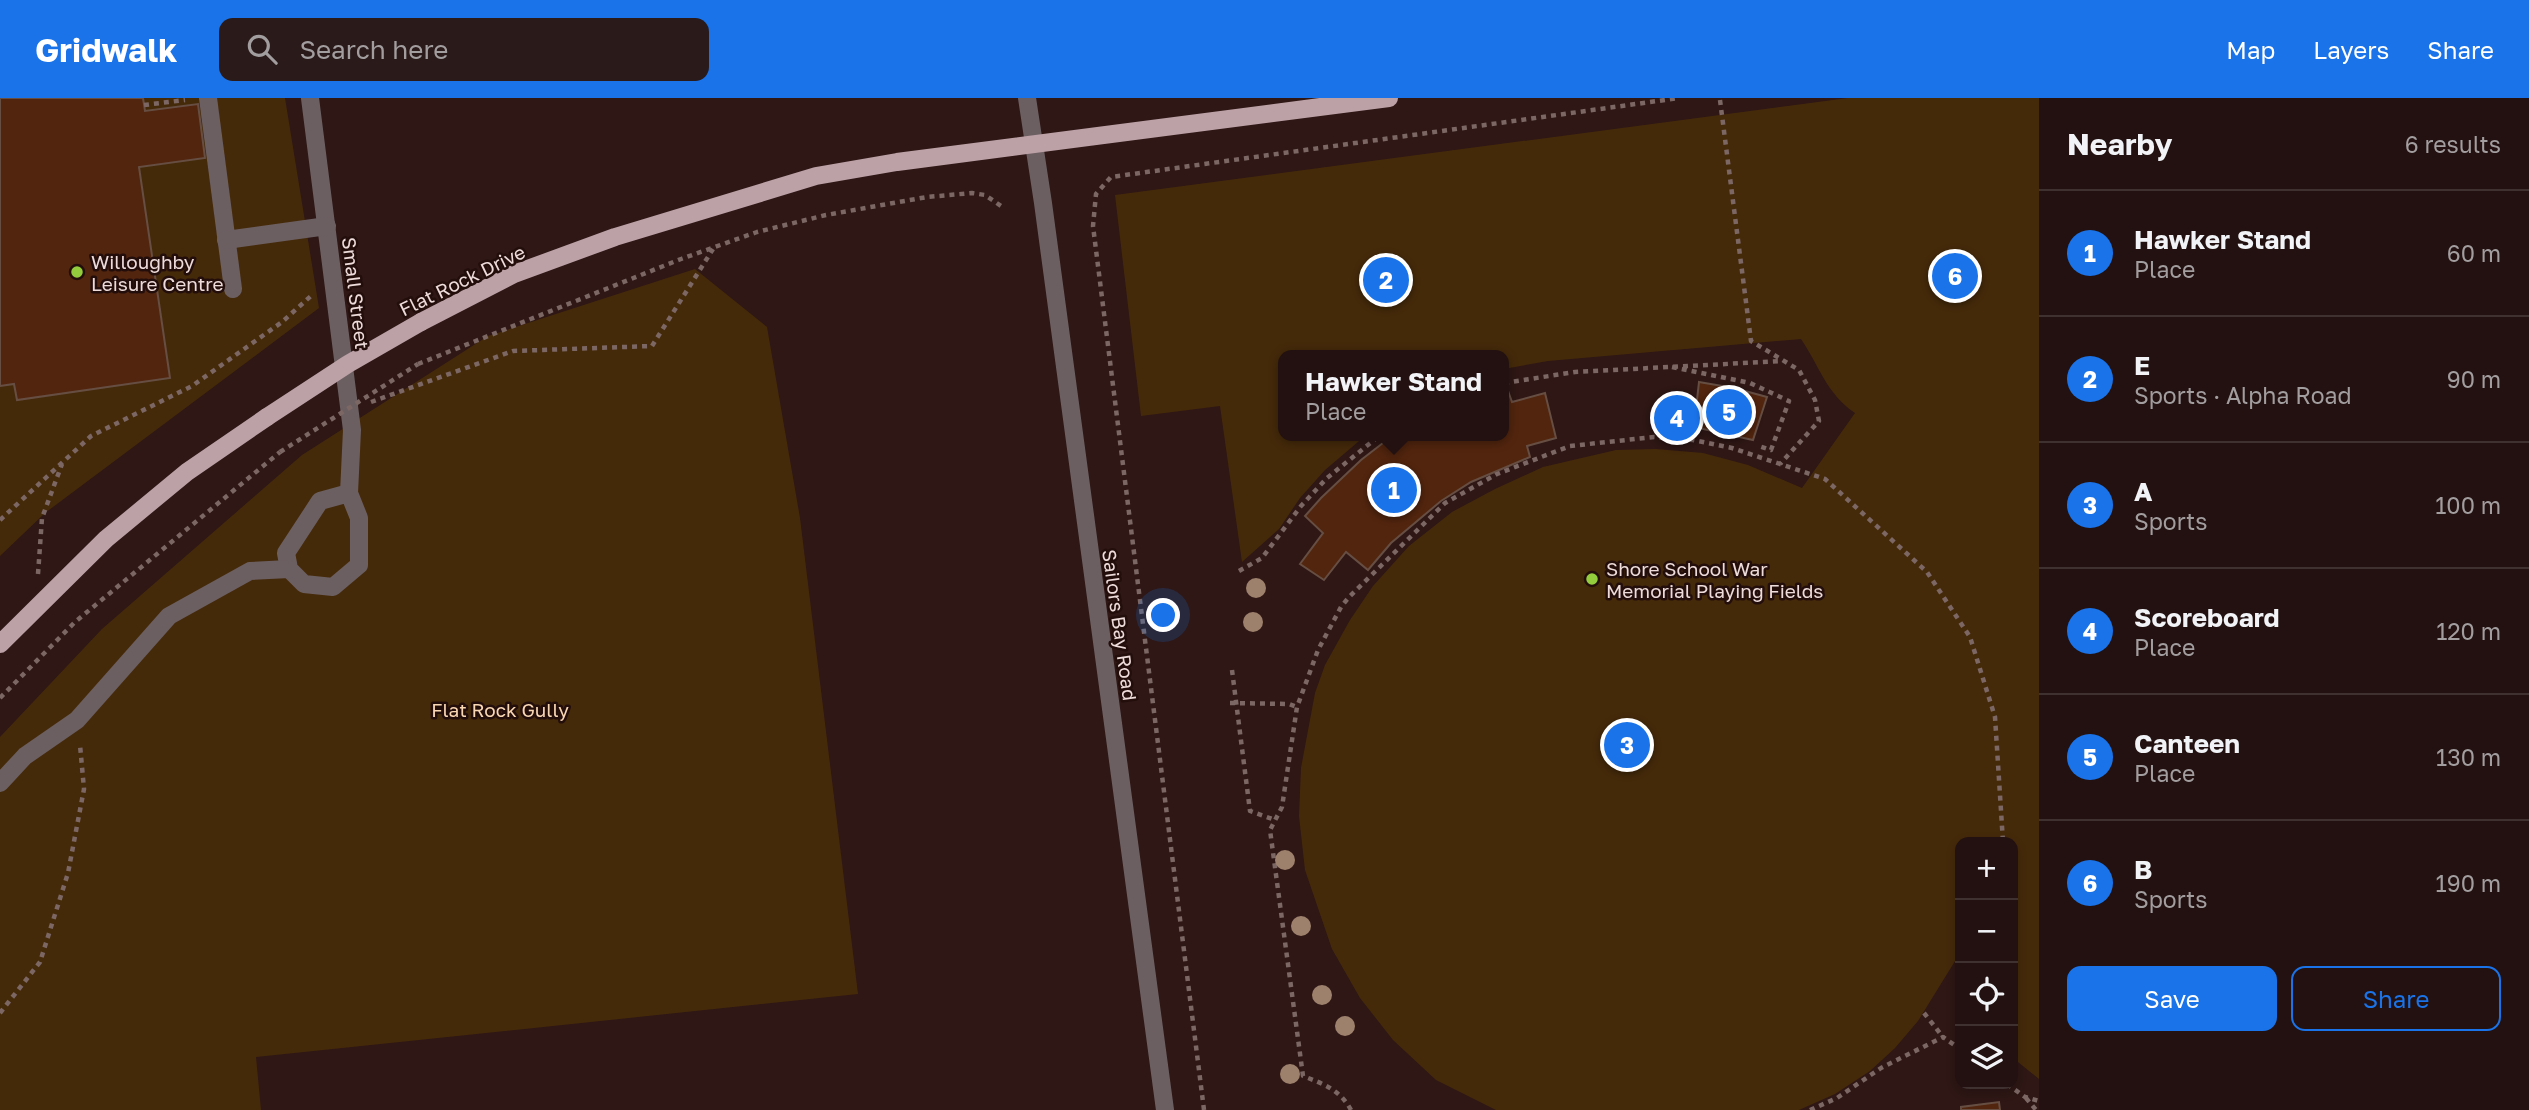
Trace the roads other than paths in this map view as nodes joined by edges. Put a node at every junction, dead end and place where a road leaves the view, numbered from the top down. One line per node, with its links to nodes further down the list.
1 (310, 98): 6 (street, Small Street)
2 (1027, 98): 5 (street, Sailors Bay Road)
3 (1389, 98): 5 (main road, Flat Rock Drive)
4 (199, 99): 7 (street)
5 (1034, 145): 11 (main road, Flat Rock Drive, bridge); 13 (street, Sailors Bay Road)
6 (327, 226): 7 (street); 9 (street, Small Street)
7 (226, 240): 8 (street)
8 (233, 289)
9 (349, 494): 10 (street); 10 (street, Small Street)
10 (289, 569): 12 (street)
11 (0, 644)
12 (0, 783)
13 (1165, 1110)

